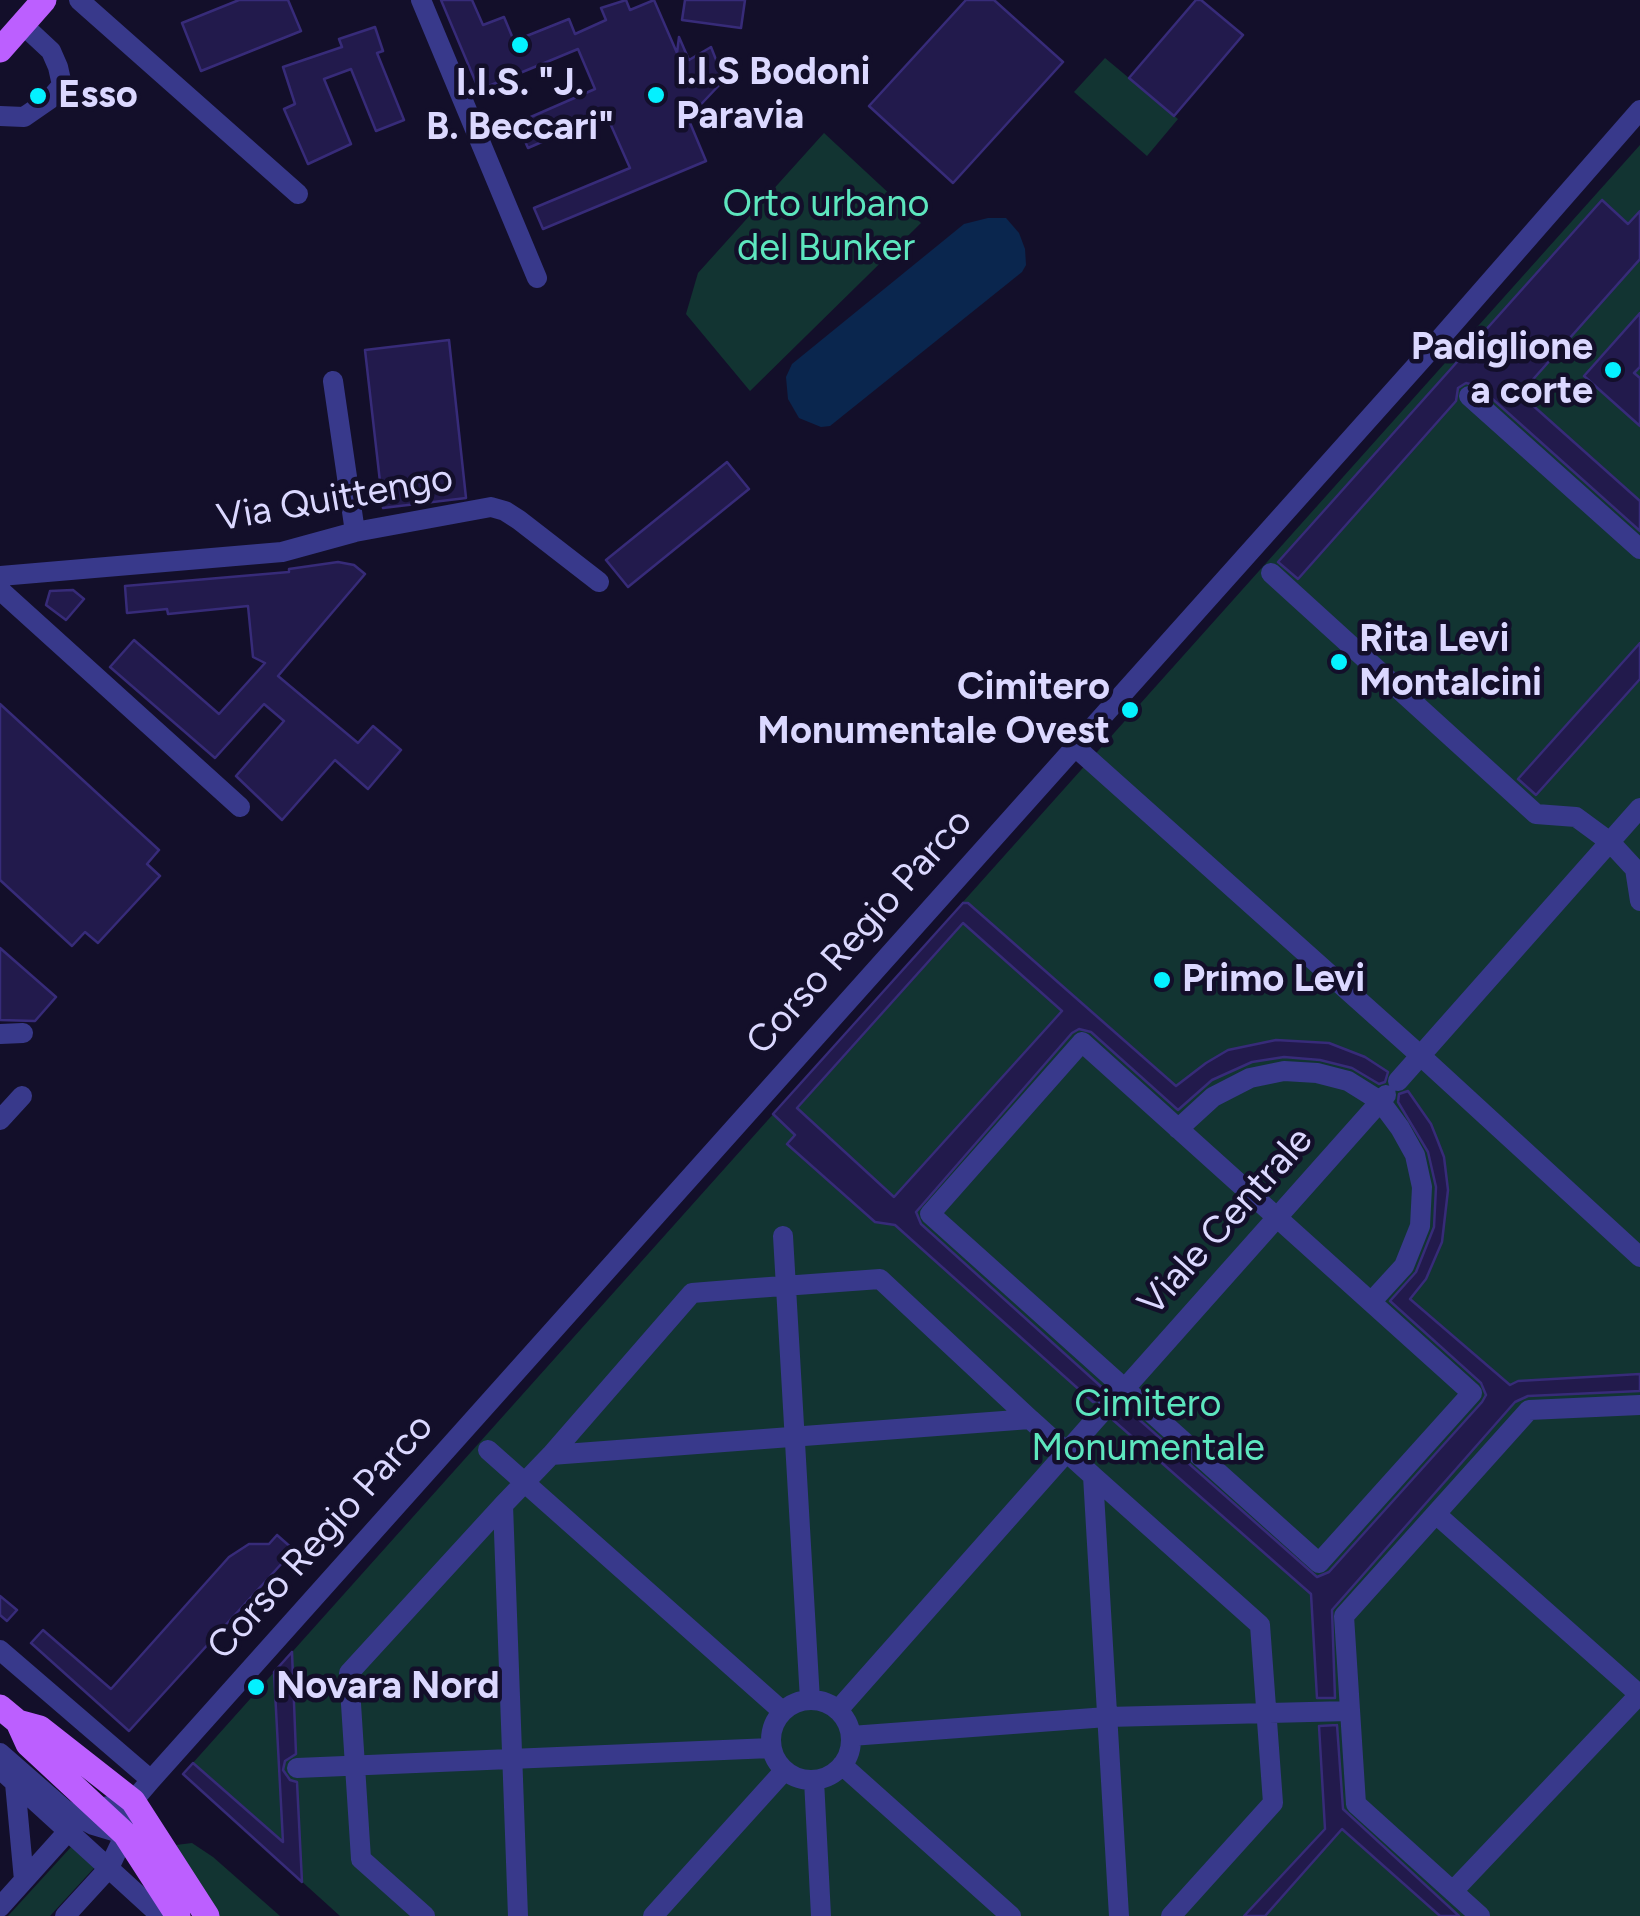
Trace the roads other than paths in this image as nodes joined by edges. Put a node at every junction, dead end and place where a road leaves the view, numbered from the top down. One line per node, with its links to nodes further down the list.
1 (44, 0): 4 (main road)
2 (79, 0): 8 (street)
3 (421, 0): 9 (street)
4 (22, 24): 5 (main road); 7 (street)
5 (0, 50)
6 (1640, 110): 18 (street, Corso Regio Parco)
7 (0, 116)
8 (298, 194)
9 (537, 278)
10 (334, 381): 12 (street)
11 (1469, 396): 13 (street)
12 (355, 532): 15 (street, Via Quittengo); 16 (street, Via Quittengo)
13 (1640, 549)
14 (1270, 574): 21 (street)
15 (0, 576)
16 (599, 582)
17 (0, 590): 19 (street)
18 (1073, 746): 25 (street); 65 (street, Corso Regio Parco)
19 (240, 807)
20 (1640, 808): 21 (street, Viale Centrale)
21 (1610, 842): 22 (street); 25 (street, Viale Centrale)
22 (1640, 901)
23 (23, 1033): 24 (street)
24 (0, 1034)
25 (1422, 1057): 26 (street, Viale Centrale); 32 (street)
26 (1388, 1092): 29 (street); 30 (street, Viale Centrale); 34 (street)
27 (22, 1096): 28 (street)
28 (0, 1120)
29 (1178, 1129): 30 (street); 35 (street)
30 (1279, 1216): 34 (street); 35 (street, Viale Centrale)
31 (782, 1236): 33 (street)
32 (1640, 1258)
33 (786, 1286): 38 (street); 39 (street); 42 (street)
34 (1372, 1302): 35 (street)
35 (1122, 1391)
36 (1640, 1405): 46 (street)
37 (1103, 1411): 41 (street)
38 (1030, 1419): 39 (street); 41 (street)
39 (794, 1439): 42 (street); 49 (street)
40 (488, 1450): 44 (street)
41 (1066, 1451): 43 (street); 50 (street)
42 (551, 1455): 44 (street)
43 (1093, 1476): 51 (street); 55 (street)
44 (526, 1482): 45 (street); 53 (street)
45 (504, 1505): 59 (street); 61 (street)
46 (1436, 1515): 48 (street); 52 (street)
47 (0, 1650): 65 (street)
48 (1640, 1694): 72 (street)
49 (810, 1700): 50 (street); 53 (street)
50 (838, 1710): 56 (street)
51 (1265, 1711): 52 (street); 55 (street); 84 (street)
52 (1350, 1711): 72 (street)
53 (782, 1712): 57 (street)
54 (9, 1714): 67 (main road); 68 (main road)
55 (1106, 1718): 56 (street); 83 (street)
56 (851, 1736): 60 (street)
57 (771, 1748): 59 (street); 63 (street)
58 (0, 1752): 68 (street)
59 (512, 1759): 61 (street); 79 (street)
60 (842, 1765): 66 (street); 82 (street)
61 (356, 1766): 62 (street); 78 (street)
62 (297, 1768)
63 (784, 1770): 66 (street); 80 (street)
64 (7, 1776): 68 (street); 71 (street)
65 (150, 1780): 67 (street, Corso Regio Parco)
66 (814, 1780): 81 (street)
67 (133, 1801): 68 (street); 69 (street, Corso Regio Parco); 77 (main road)
68 (83, 1819): 69 (main road); 70 (street); 71 (street)
69 (125, 1834): 70 (street, Corso Regio Parco); 76 (main road)
70 (109, 1868): 74 (street, Corso Regio Parco); 75 (street)
71 (24, 1880): 73 (street)
72 (1452, 1892): 85 (street)
73 (0, 1907)
74 (65, 1916)
75 (161, 1916)
76 (178, 1916)
77 (206, 1916)
78 (426, 1916)
79 (518, 1916)
80 (653, 1916)
81 (821, 1916)
82 (1011, 1916)
83 (1119, 1916)
84 (1171, 1916)
85 (1480, 1916)

